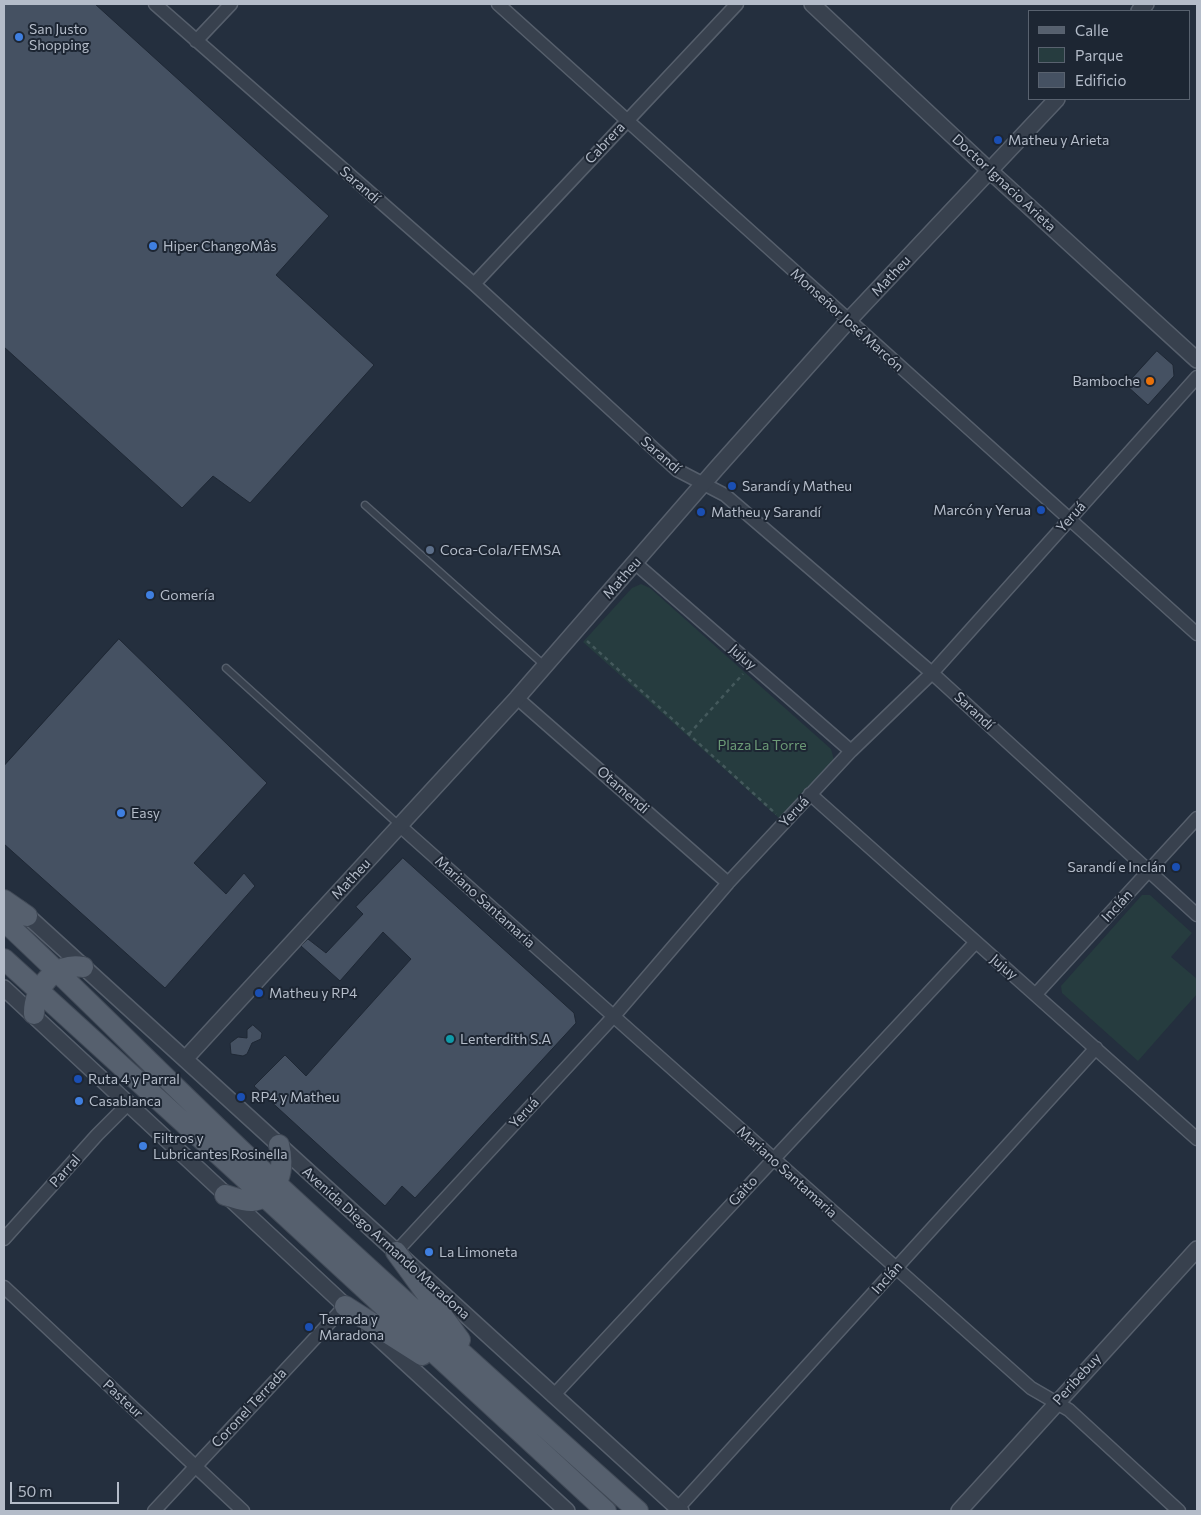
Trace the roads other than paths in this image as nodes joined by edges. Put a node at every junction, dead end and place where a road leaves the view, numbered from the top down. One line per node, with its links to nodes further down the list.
1 (155, 4): 6 (street, Sarandí)
2 (231, 4): 6 (street)
3 (498, 4): 8 (street, Monseñor José Marcón)
4 (737, 4): 8 (street, Cabrera)
5 (812, 4): 9 (street, Doctor Ignacio Arieta)
6 (196, 41): 10 (street, Sarandí)
7 (1057, 100): 9 (street, Matheu)
8 (627, 120): 10 (street, Cabrera); 11 (street, Monseñor José Marcón)
9 (990, 171): 11 (street, Matheu); 12 (street, Doctor Ignacio Arieta)
10 (474, 284): 14 (street, Sarandí)
11 (848, 321): 14 (street, Matheu); 16 (street, Monseñor José Marcón)
12 (1197, 360)
13 (1197, 377): 16 (street, Yeruá)
14 (704, 484): 17 (street, Matheu); 21 (street, Sarandí)
15 (365, 505): 19 (lane)
16 (1068, 520): 18 (street, Monseñor José Marcón); 21 (street, Yeruá)
17 (635, 563): 19 (street, Matheu); 23 (street, Jujuy)
18 (1197, 634)
19 (545, 666): 22 (street, Matheu)
20 (226, 668): 26 (lane)
21 (932, 673): 23 (street, Yeruá); 27 (street, Sarandí)
22 (517, 698): 26 (street, Matheu); 28 (street, Otamendi)
23 (851, 751): 24 (street, Yeruá)
24 (810, 794): 28 (street, Yeruá); 34 (street, Jujuy)
25 (1197, 818): 27 (street, Inclán)
26 (400, 826): 42 (street, Mariano Santamaria); 44 (street, Matheu)
27 (1149, 872): 31 (street, Sarandí); 40 (street, Inclán)
28 (728, 883): 42 (street, Yeruá)
29 (4, 894): 32 (street, Avenida Diego Armando Maradona)
30 (4, 900): 32 (main road)
31 (1197, 915)
32 (27, 916): 36 (street, Avenida Diego Armando Maradona)
33 (4, 921): 37 (main road, Avenida Diego Armando Maradona)
34 (975, 943): 40 (street, Jujuy); 48 (street, Gaito)
35 (4, 959): 39 (main road, Avenida Diego Armando Maradona)
36 (82, 967): 37 (main road); 44 (street, Avenida Diego Armando Maradona)
37 (58, 971): 39 (main road); 49 (main road, Avenida Diego Armando Maradona)
38 (4, 988): 41 (street)
39 (38, 990): 41 (main road); 49 (main road, Avenida Diego Armando Maradona)
40 (1036, 994): 43 (street, Jujuy)
41 (34, 1014): 45 (street)
42 (613, 1017): 48 (street, Mariano Santamaria); 53 (street, Yeruá)
43 (1096, 1048): 46 (street, Jujuy); 54 (street, Inclán)
44 (186, 1058): 47 (street, Avenida Diego Armando Maradona)
45 (128, 1104): 50 (street); 51 (street, Parral)
46 (1197, 1139)
47 (279, 1145): 49 (main road); 53 (street, Avenida Diego Armando Maradona)
48 (773, 1159): 54 (street, Mariano Santamaria); 59 (street, Gaito)
49 (271, 1190): 50 (main road); 57 (main road, Avenida Diego Armando Maradona); 58 (main road, Avenida Diego Armando Maradona)
50 (225, 1195): 56 (street)
51 (4, 1238)
52 (1197, 1249): 60 (street, Peribebuy)
53 (396, 1252): 57 (main road); 59 (street, Avenida Diego Armando Maradona)
54 (896, 1268): 60 (street, Mariano Santamaria); 63 (street, Inclán)
55 (4, 1286): 61 (street, Pasteur)
56 (345, 1306): 58 (main road); 61 (street, Coronel Terrada); 62 (street)
57 (488, 1378): 67 (main road, Avenida Diego Armando Maradona)
58 (463, 1381): 66 (main road, Avenida Diego Armando Maradona)
59 (553, 1396): 63 (street, Avenida Diego Armando Maradona)
60 (1057, 1401): 68 (street, Peribebuy); 69 (street, Mariano Santamaria)
61 (196, 1467): 64 (street, Coronel Terrada); 65 (street, Pasteur)
62 (560, 1509)
63 (679, 1510)
64 (154, 1511)
65 (243, 1511)
66 (606, 1511)
67 (638, 1511)
68 (958, 1511)
69 (1179, 1511)

